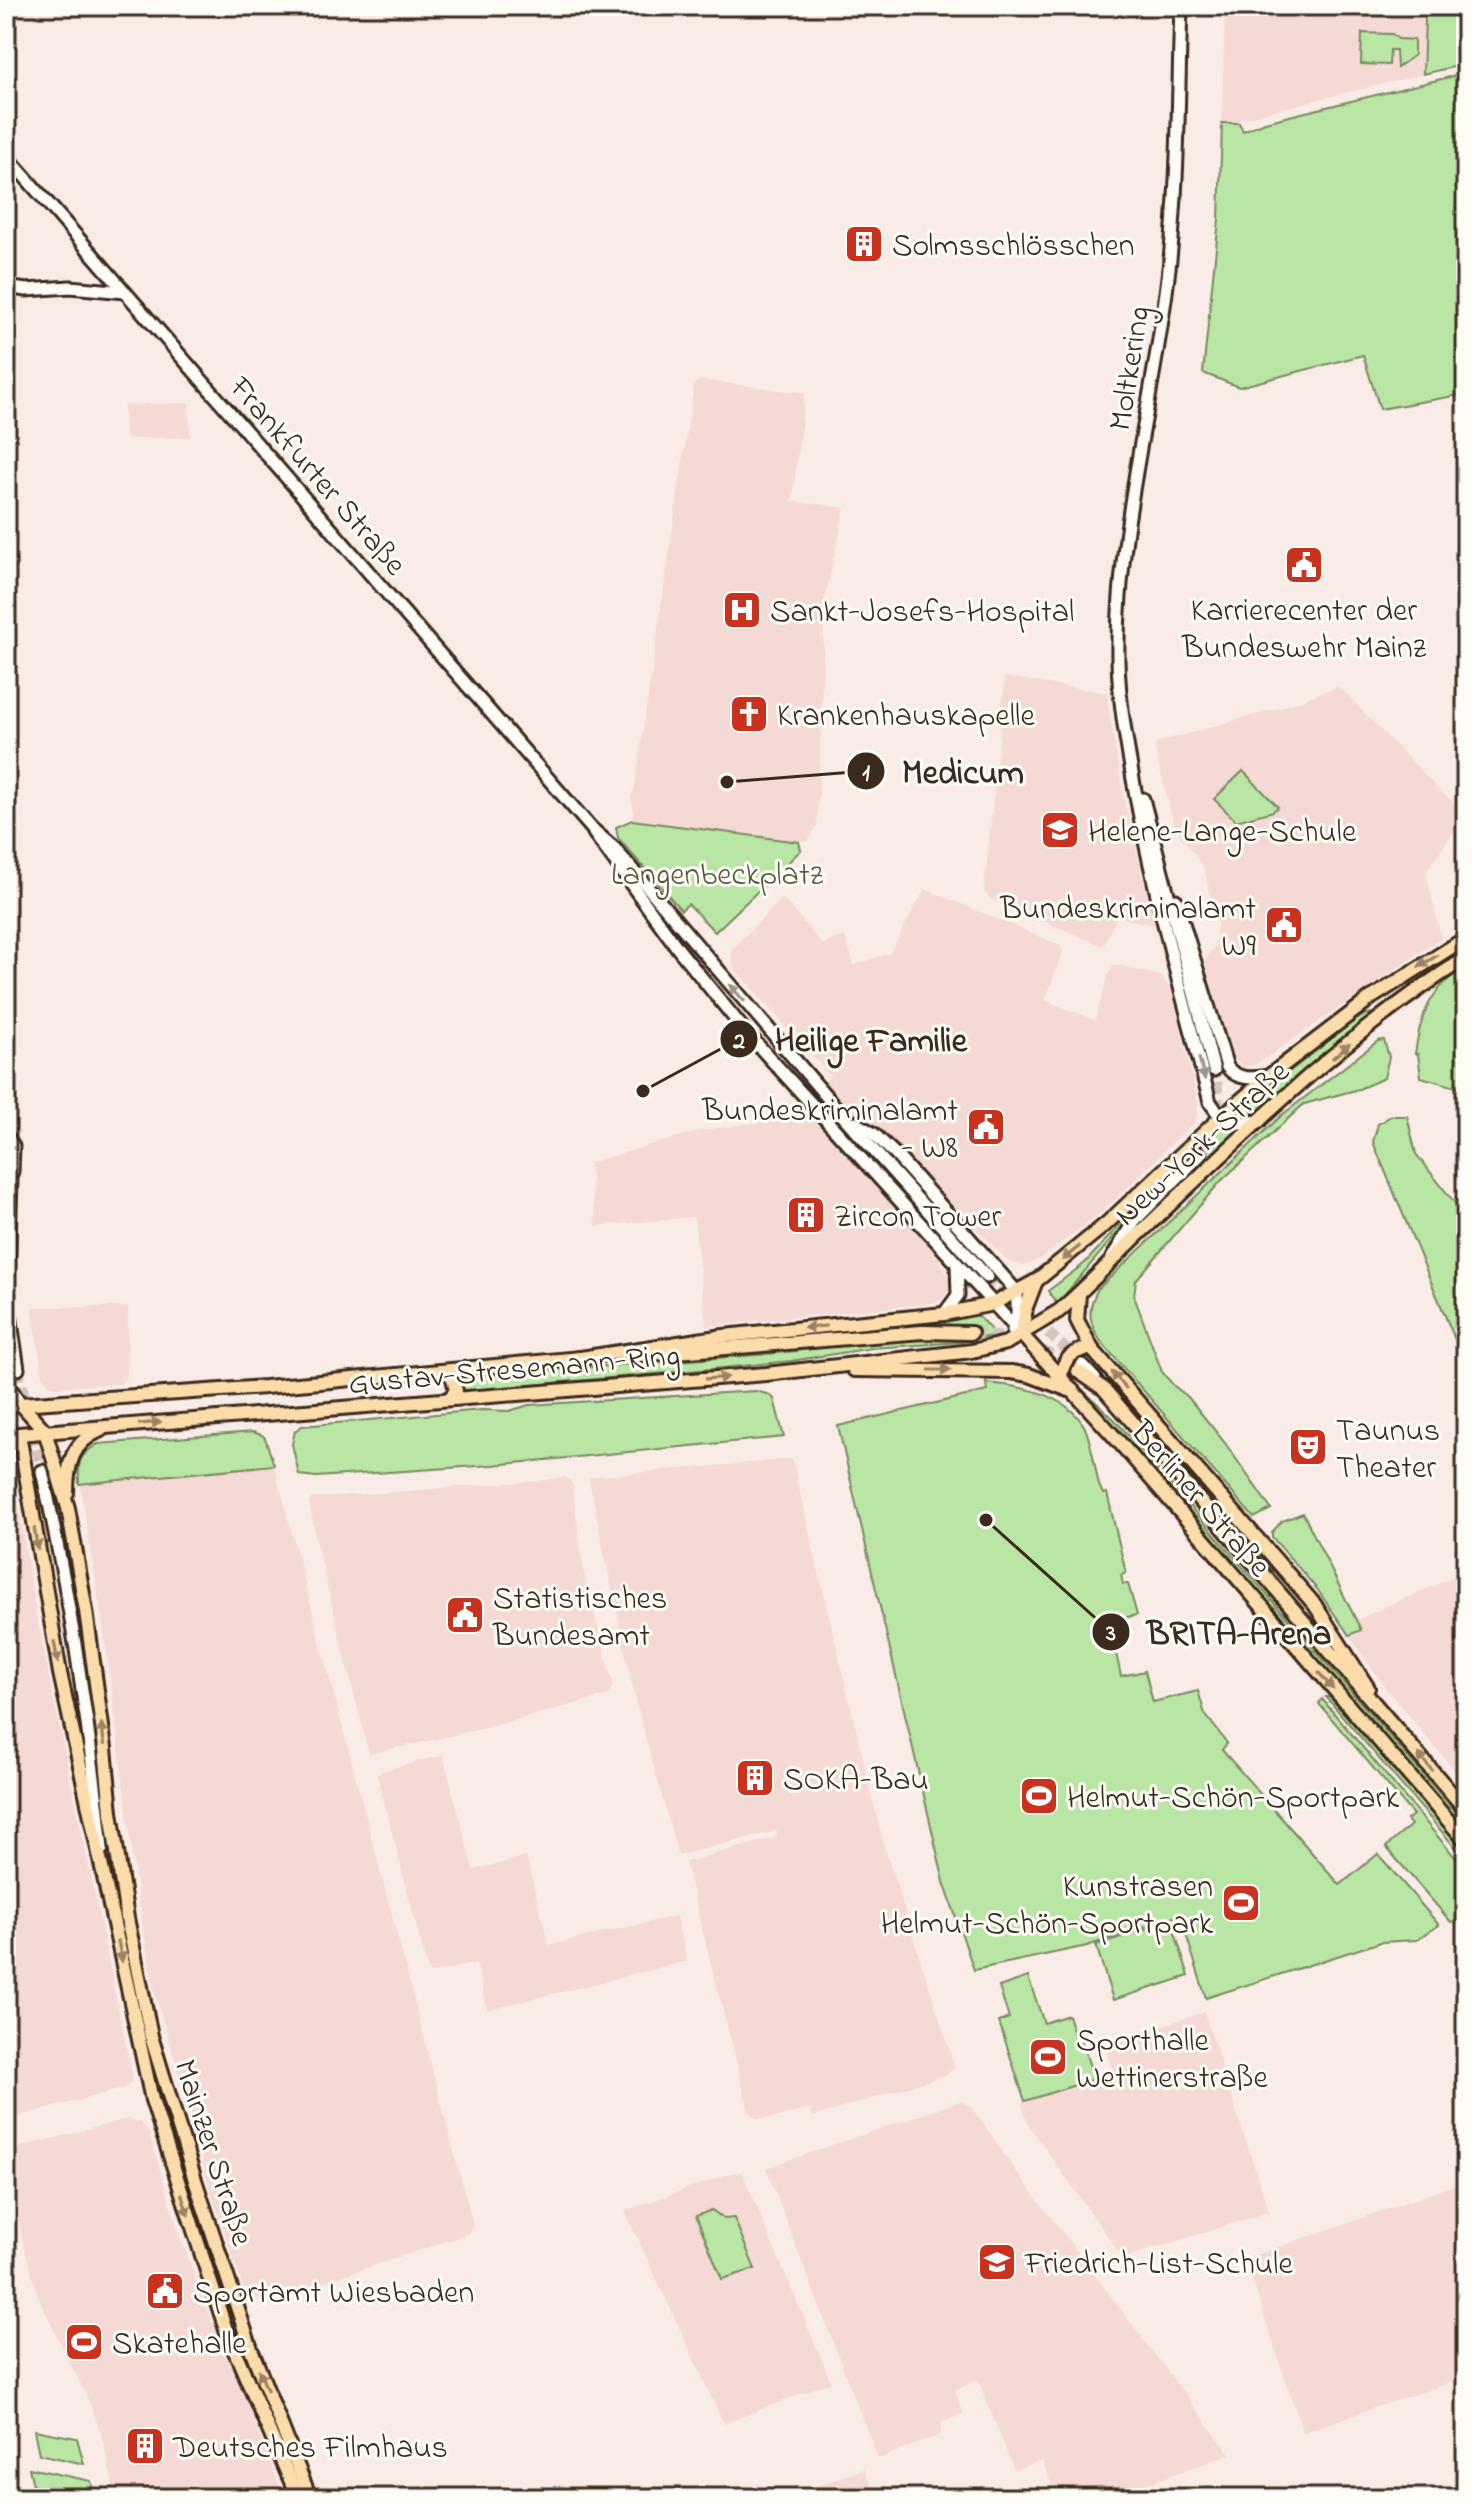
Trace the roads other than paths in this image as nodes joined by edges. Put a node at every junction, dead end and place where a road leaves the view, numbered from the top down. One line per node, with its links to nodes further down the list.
1 (1181, 6): 9 (main road, Moltkering)
2 (6, 155): 3 (main road, Frankfurter Straße)
3 (110, 274): 5 (main road); 7 (main road, Frankfurter Straße)
4 (6, 287): 6 (main road)
5 (70, 287): 6 (main road); 7 (main road)
6 (26, 290): 8 (main road)
7 (125, 292): 10 (main road, Frankfurter Straße)
8 (6, 297)
9 (1126, 737): 11 (main road, Moltkering); 11 (main road, Moltkering)
10 (592, 829): 17 (main road, Frankfurter Straße, one-way to 10); 25 (main road, Frankfurter Straße)
11 (1176, 931): 14 (main road); 14 (main road, Moltkering)
12 (1466, 938): 16 (main road, New-York-Straße, one-way to 16)
13 (1466, 958): 19 (main road, New-York-Straße, one-way to 13)
14 (1189, 979): 15 (main road, Moltkering); 16 (main road); 18 (main road, Moltkering, one-way to 18)
15 (1214, 1070)
16 (1269, 1076): 18 (main road, New-York-Straße)
17 (843, 1116): 26 (main road, Frankfurter Straße); 28 (main road)
18 (1220, 1118): 19 (main road); 27 (main road, New-York-Straße, one-way to 27)
19 (1260, 1120): 24 (main road, New-York-Straße)
20 (6, 1135): 23 (main road)
21 (1200, 1155): 24 (main road)
22 (6, 1160): 23 (main road)
23 (11, 1181): 37 (main road)
24 (1110, 1263): 29 (main road, New-York-Straße)
25 (957, 1264): 30 (main road, Frankfurter Straße); 31 (main road)
26 (987, 1277)
27 (1036, 1281): 28 (main road, New-York-Straße); 32 (main road)
28 (1017, 1292): 30 (main road, Gustav-Stresemann-Ring); 32 (main road)
29 (1079, 1293): 32 (main road, New-York-Straße); 34 (main road)
30 (993, 1304): 31 (main road, Gustav-Stresemann-Ring); 32 (main road, Frankfurter Straße)
31 (944, 1314): 35 (main road, Gustav-Stresemann-Ring, one-way to 35)
32 (1018, 1331): 38 (main road, Gustav-Stresemann-Ring); 40 (main road, Berliner Straße)
33 (971, 1333): 35 (main road, Gustav-Stresemann-Ring)
34 (1092, 1349): 40 (main road); 51 (main road, one-way to 34)
35 (574, 1359): 39 (main road, Gustav-Stresemann-Ring)
36 (1080, 1368): 51 (main road, Berliner Straße)
37 (18, 1369)
38 (806, 1371): 42 (main road, one-way to 42); 43 (main road, Gustav-Stresemann-Ring, one-way to 38)
39 (447, 1372): 43 (main road); 45 (main road, Gustav-Stresemann-Ring)
40 (1061, 1378): 42 (main road, Berliner Straße)
41 (6, 1382): 45 (main road)
42 (1078, 1397): 55 (main road, Berliner Straße, one-way to 55)
43 (449, 1399): 46 (main road, Gustav-Stresemann-Ring, one-way to 43)
44 (6, 1405): 45 (main road, Gustav-Stresemann-Ring)
45 (29, 1407): 47 (main road); 48 (main road)
46 (110, 1426): 47 (main road, Gustav-Stresemann-Ring); 50 (main road)
47 (45, 1431): 48 (main road, Gustav-Stresemann-Ring); 50 (main road, Mainzer Straße)
48 (12, 1434): 56 (main road, Mainzer Straße, one-way to 56)
49 (42, 1471): 52 (main road, Mainzer Straße)
50 (68, 1508): 54 (main road, Mainzer Straße, one-way to 50)
51 (1385, 1715): 53 (main road, Berliner Straße, one-way to 51)
52 (92, 1746): 54 (main road, Mainzer Straße); 56 (main road, Mainzer Straße)
53 (1466, 1810)
54 (111, 1812): 58 (main road, Mainzer Straße, one-way to 54)
55 (1466, 1841)
56 (105, 1875): 57 (main road, Mainzer Straße, one-way to 57)
57 (298, 2498)
58 (310, 2498)

